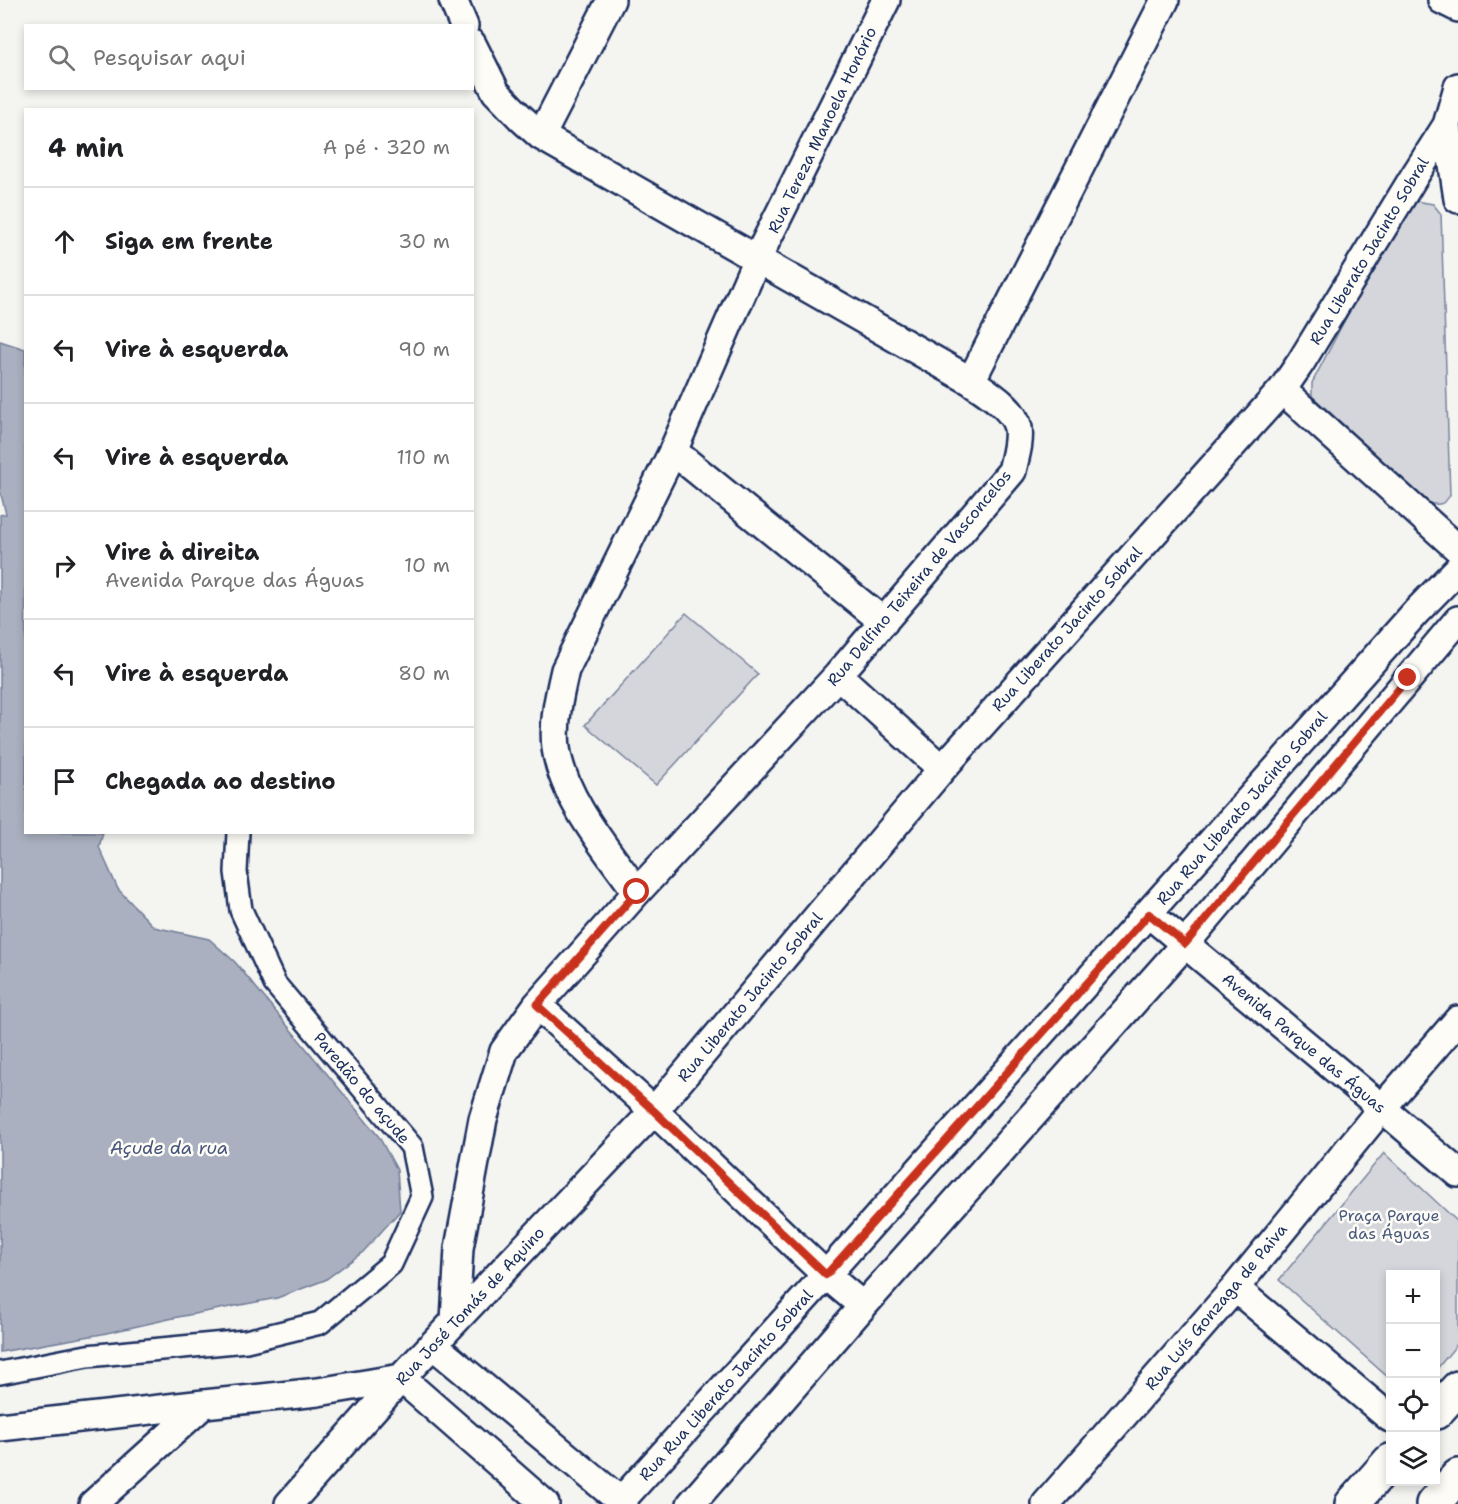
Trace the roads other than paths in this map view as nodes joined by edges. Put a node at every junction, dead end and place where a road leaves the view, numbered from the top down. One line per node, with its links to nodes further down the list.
1 (453, 0): 7 (street)
2 (610, 0): 11 (street)
3 (886, 0): 13 (street, Rua Tereza Manoela Honório)
4 (1165, 0): 14 (street)
5 (1442, 0): 6 (street)
6 (1458, 8)
7 (463, 24)
8 (474, 48): 11 (street)
9 (1458, 87): 10 (street)
10 (1448, 124): 12 (street); 15 (street, Rua Liberato Jacinto Sobral)
11 (541, 136): 13 (street)
12 (1458, 199)
13 (757, 259): 14 (street); 16 (street, Rua Tereza Manoela Honório)
14 (971, 381): 20 (street, Rua Delfino Teixeira de Vasconcelos)
15 (1282, 390): 17 (street); 22 (street, Rua Liberato Jacinto Sobral)
16 (673, 451): 20 (street); 24 (street, Rua Tereza Manoela Honório)
17 (1458, 549)
18 (1458, 569): 25 (street, Rua Rua Liberato Jacinto Sobral)
19 (1458, 620): 26 (street)
20 (884, 622): 21 (street, Rua Delfino Teixeira de Vasconcelos)
21 (838, 675): 22 (street); 24 (street, Rua Delfino Teixeira de Vasconcelos)
22 (942, 769): 30 (street, Rua Liberato Jacinto Sobral)
23 (238, 834): 37 (street, Paredão do açude)
24 (637, 892): 27 (street, Rua Delfino Teixeira de Vasconcelos)
25 (1149, 914): 26 (street, Avenida Parque das Águas); 32 (street, Rua Rua Liberato Jacinto Sobral)
26 (1185, 944): 29 (street, Avenida Parque das Águas); 34 (street)
27 (537, 1005): 30 (street); 35 (street, Rua Delfino Teixeira de Vasconcelos)
28 (1458, 1020): 29 (street, Rua Luís Gonzaga de Paiva)
29 (1382, 1108): 31 (street, Avenida Parque das Águas); 33 (street, Rua Luís Gonzaga de Paiva)
30 (654, 1111): 32 (street); 35 (street, Rua José Tomás de Aquino)
31 (1458, 1173)
32 (826, 1275): 34 (street); 46 (street, Rua Rua Liberato Jacinto Sobral)
33 (1235, 1288): 42 (street); 51 (street, Rua Luís Gonzaga de Paiva)
34 (863, 1306): 50 (street)
35 (455, 1321): 36 (street, Rua José Tomás de Aquino)
36 (433, 1345): 38 (street, Rua José Tomás de Aquino); 46 (street)
37 (0, 1373)
38 (401, 1378): 40 (street); 48 (street, Rua José Tomás de Aquino); 49 (street)
39 (1458, 1388): 41 (main road)
40 (204, 1404): 43 (street); 47 (street)
41 (1440, 1408)
42 (1386, 1415)
43 (0, 1427)
44 (1386, 1466): 52 (main road)
45 (1458, 1476): 53 (main road)
46 (621, 1503)
47 (93, 1504)
48 (289, 1504)
49 (545, 1504)
50 (691, 1504)
51 (1046, 1504)
52 (1352, 1504)
53 (1433, 1504)

